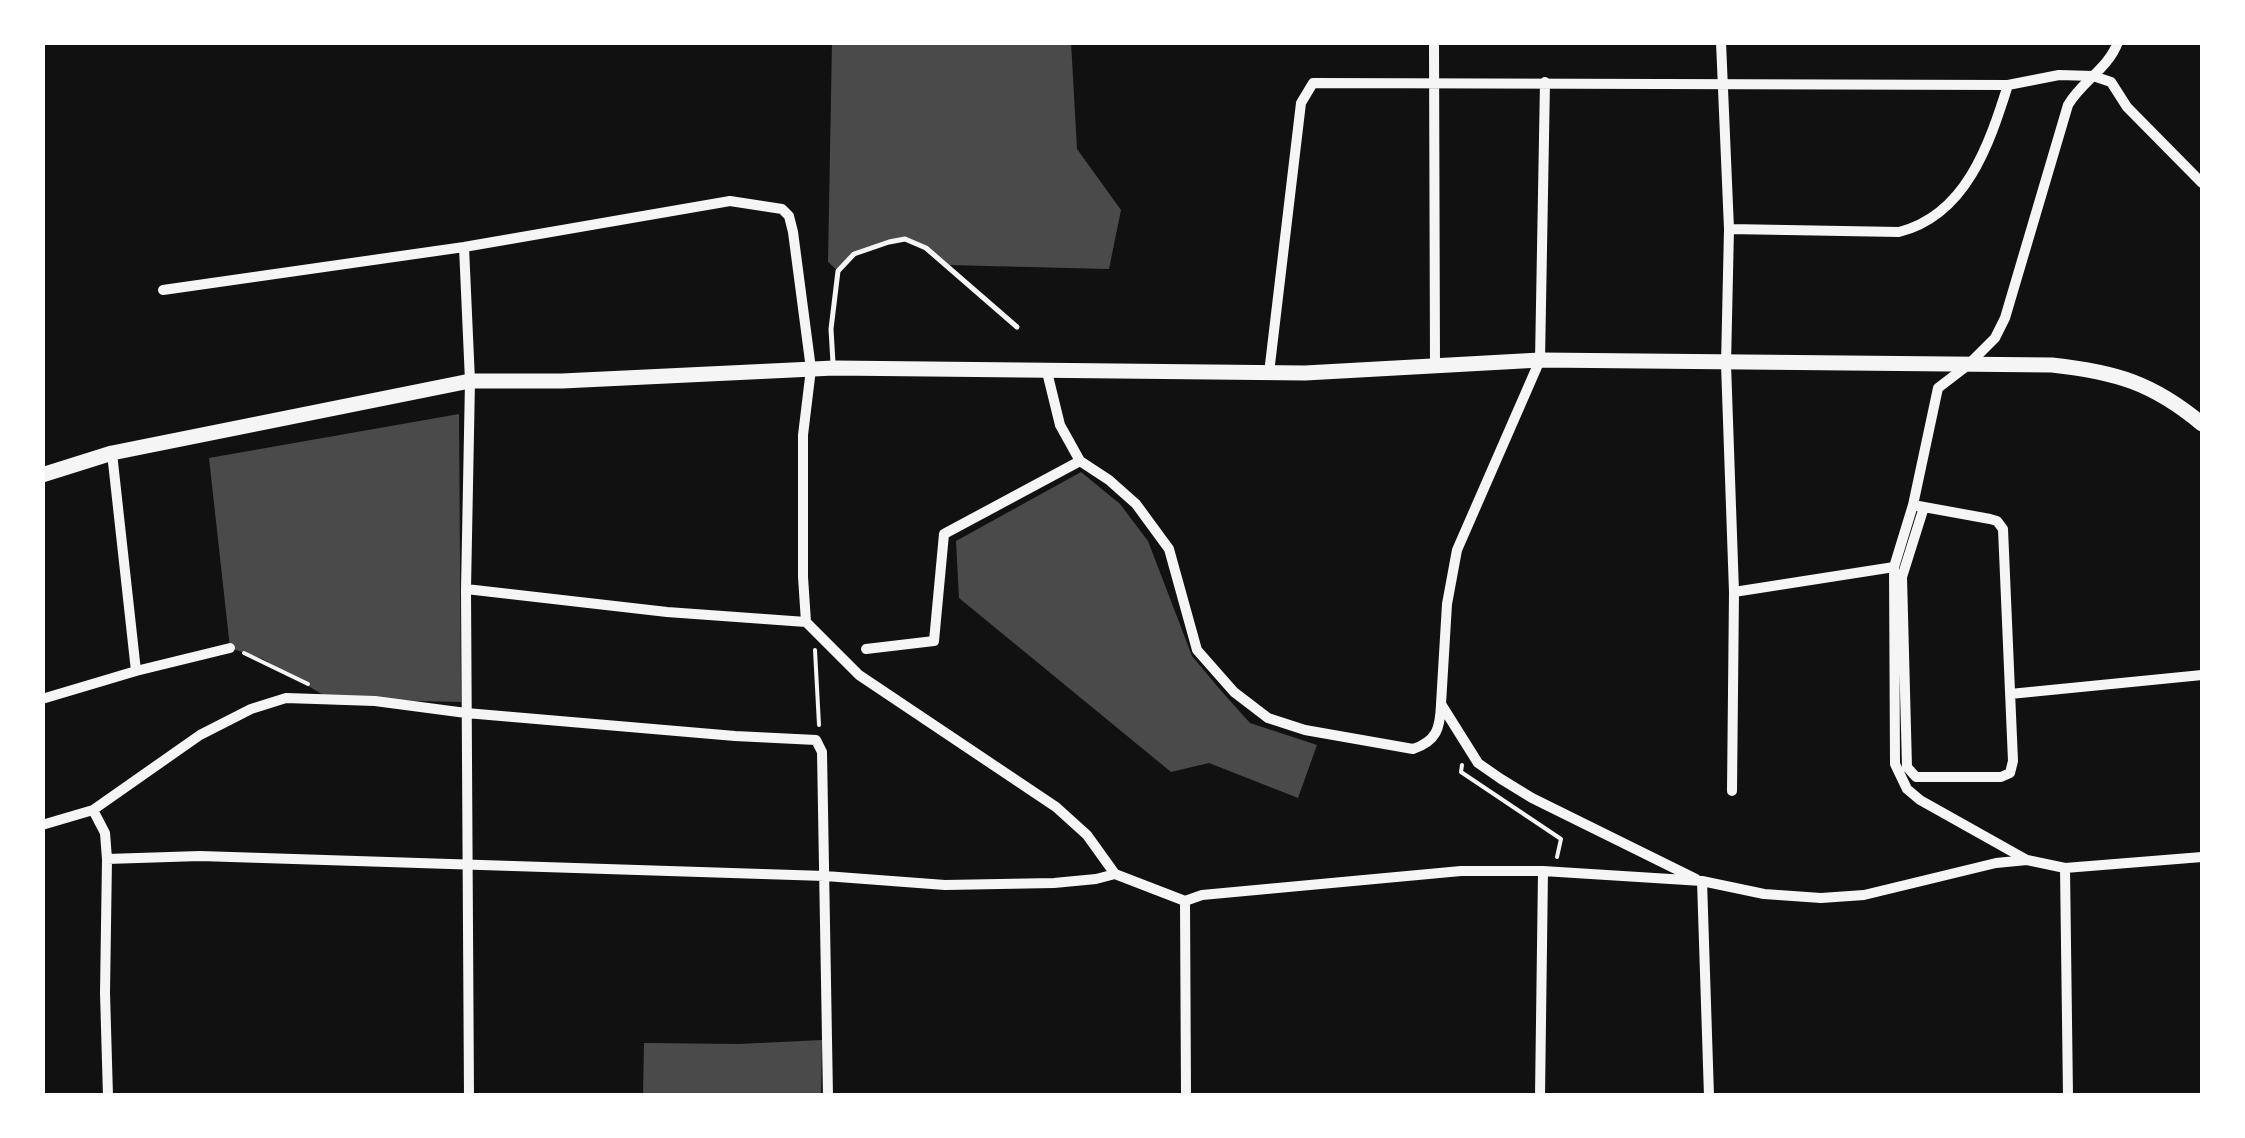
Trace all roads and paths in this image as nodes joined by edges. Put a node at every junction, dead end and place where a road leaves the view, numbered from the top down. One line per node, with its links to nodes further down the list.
1 (1434, 42): 5 (street)
2 (1721, 42): 7 (street)
3 (2118, 42): 4 (street)
4 (2093, 76): 8 (street); 9 (street); 17 (street)
5 (1435, 82): 6 (street); 16 (street); 21 (street)
6 (1545, 82): 7 (street); 14 (street)
7 (1721, 82): 8 (street); 10 (street)
8 (2008, 85): 10 (street)
9 (2202, 183)
10 (1729, 229): 15 (street)
11 (464, 246): 12 (street); 19 (street); 22 (street)
12 (163, 290)
13 (1017, 327): 18 (lane)
14 (1540, 360): 15 (main road); 16 (main road); 39 (street)
15 (1726, 364): 17 (main road); 30 (street)
16 (1436, 365): 21 (main road)
17 (1968, 365): 23 (main road); 27 (street)
18 (834, 368): 19 (main road); 20 (main road)
19 (810, 369): 22 (main road); 31 (street)
20 (1047, 372): 21 (main road); 25 (street)
21 (1269, 373)
22 (470, 381): 24 (main road); 29 (street)
23 (2202, 424)
24 (112, 453): 26 (main road); 34 (street)
25 (1080, 461): 33 (street); 39 (street)
26 (42, 475)
27 (1918, 506): 28 (street); 36 (street); 36 (street)
28 (1894, 567): 30 (street); 48 (street)
29 (466, 589): 31 (street); 40 (street)
30 (1734, 592): 43 (street)
31 (810, 625): 41 (path); 52 (street)
32 (230, 648): 34 (street); 37 (path)
33 (866, 649)
34 (136, 670): 38 (street)
35 (2202, 675): 36 (street)
36 (2010, 694)
37 (330, 699): 40 (street); 44 (street)
38 (42, 700)
39 (1441, 704): 42 (street)
40 (466, 712): 41 (street); 49 (street)
41 (820, 745): 53 (street)
42 (1465, 745): 51 (path); 54 (street)
43 (1732, 791)
44 (93, 810): 45 (street); 47 (street)
45 (42, 825)
46 (2202, 856): 50 (street)
47 (107, 860): 49 (street); 56 (street)
48 (2028, 860): 50 (street); 54 (street)
49 (467, 864): 53 (street); 57 (street)
50 (2065, 868): 62 (street)
51 (1549, 871): 54 (street); 55 (street); 60 (street)
52 (1115, 874): 53 (street); 55 (street)
53 (824, 876): 58 (street)
54 (1702, 881): 61 (street)
55 (1186, 901): 59 (street)
56 (108, 1096)
57 (469, 1096)
58 (828, 1096)
59 (1186, 1096)
60 (1540, 1096)
61 (1709, 1096)
62 (2068, 1096)

